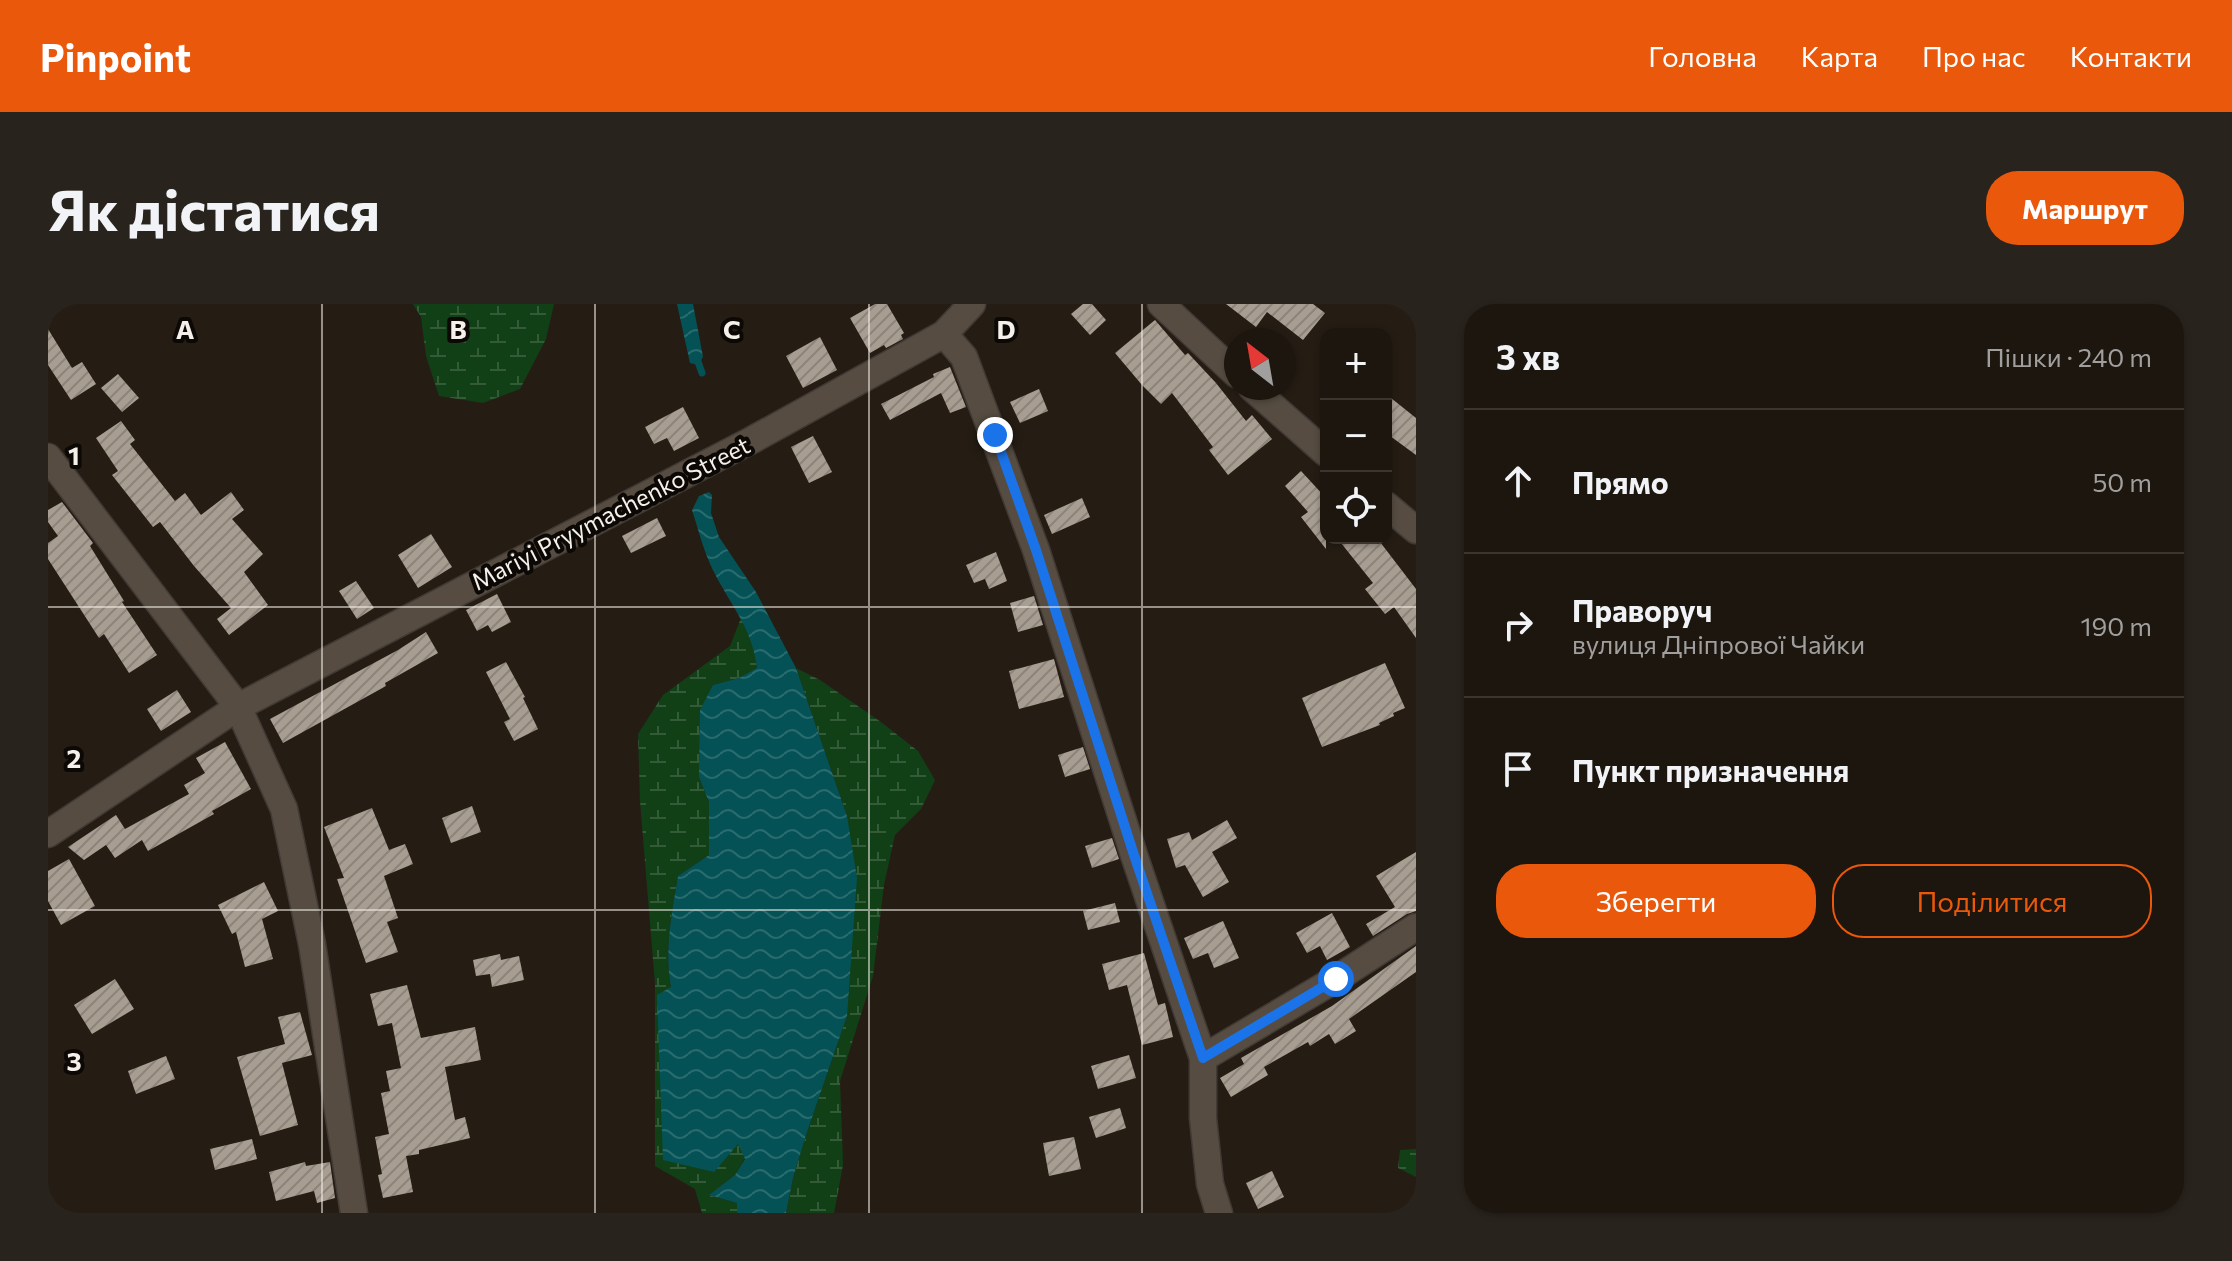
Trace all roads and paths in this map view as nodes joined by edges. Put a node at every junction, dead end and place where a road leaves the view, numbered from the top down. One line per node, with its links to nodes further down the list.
1 (972, 304): 3 (street, Mariyi Pryymachenko Street)
2 (1161, 304): 4 (street)
3 (944, 334): 10 (street, Mariyi Pryymachenko Street); 13 (street)
4 (1224, 363)
5 (1266, 400): 6 (street)
6 (1320, 448)
7 (48, 457): 10 (street)
8 (1392, 510): 9 (street)
9 (1416, 530)
10 (238, 707): 11 (street, Mariyi Pryymachenko Street); 14 (street)
11 (48, 834)
12 (1416, 927): 13 (street)
13 (1203, 1058): 15 (street)
14 (354, 1213)
15 (1219, 1213)

